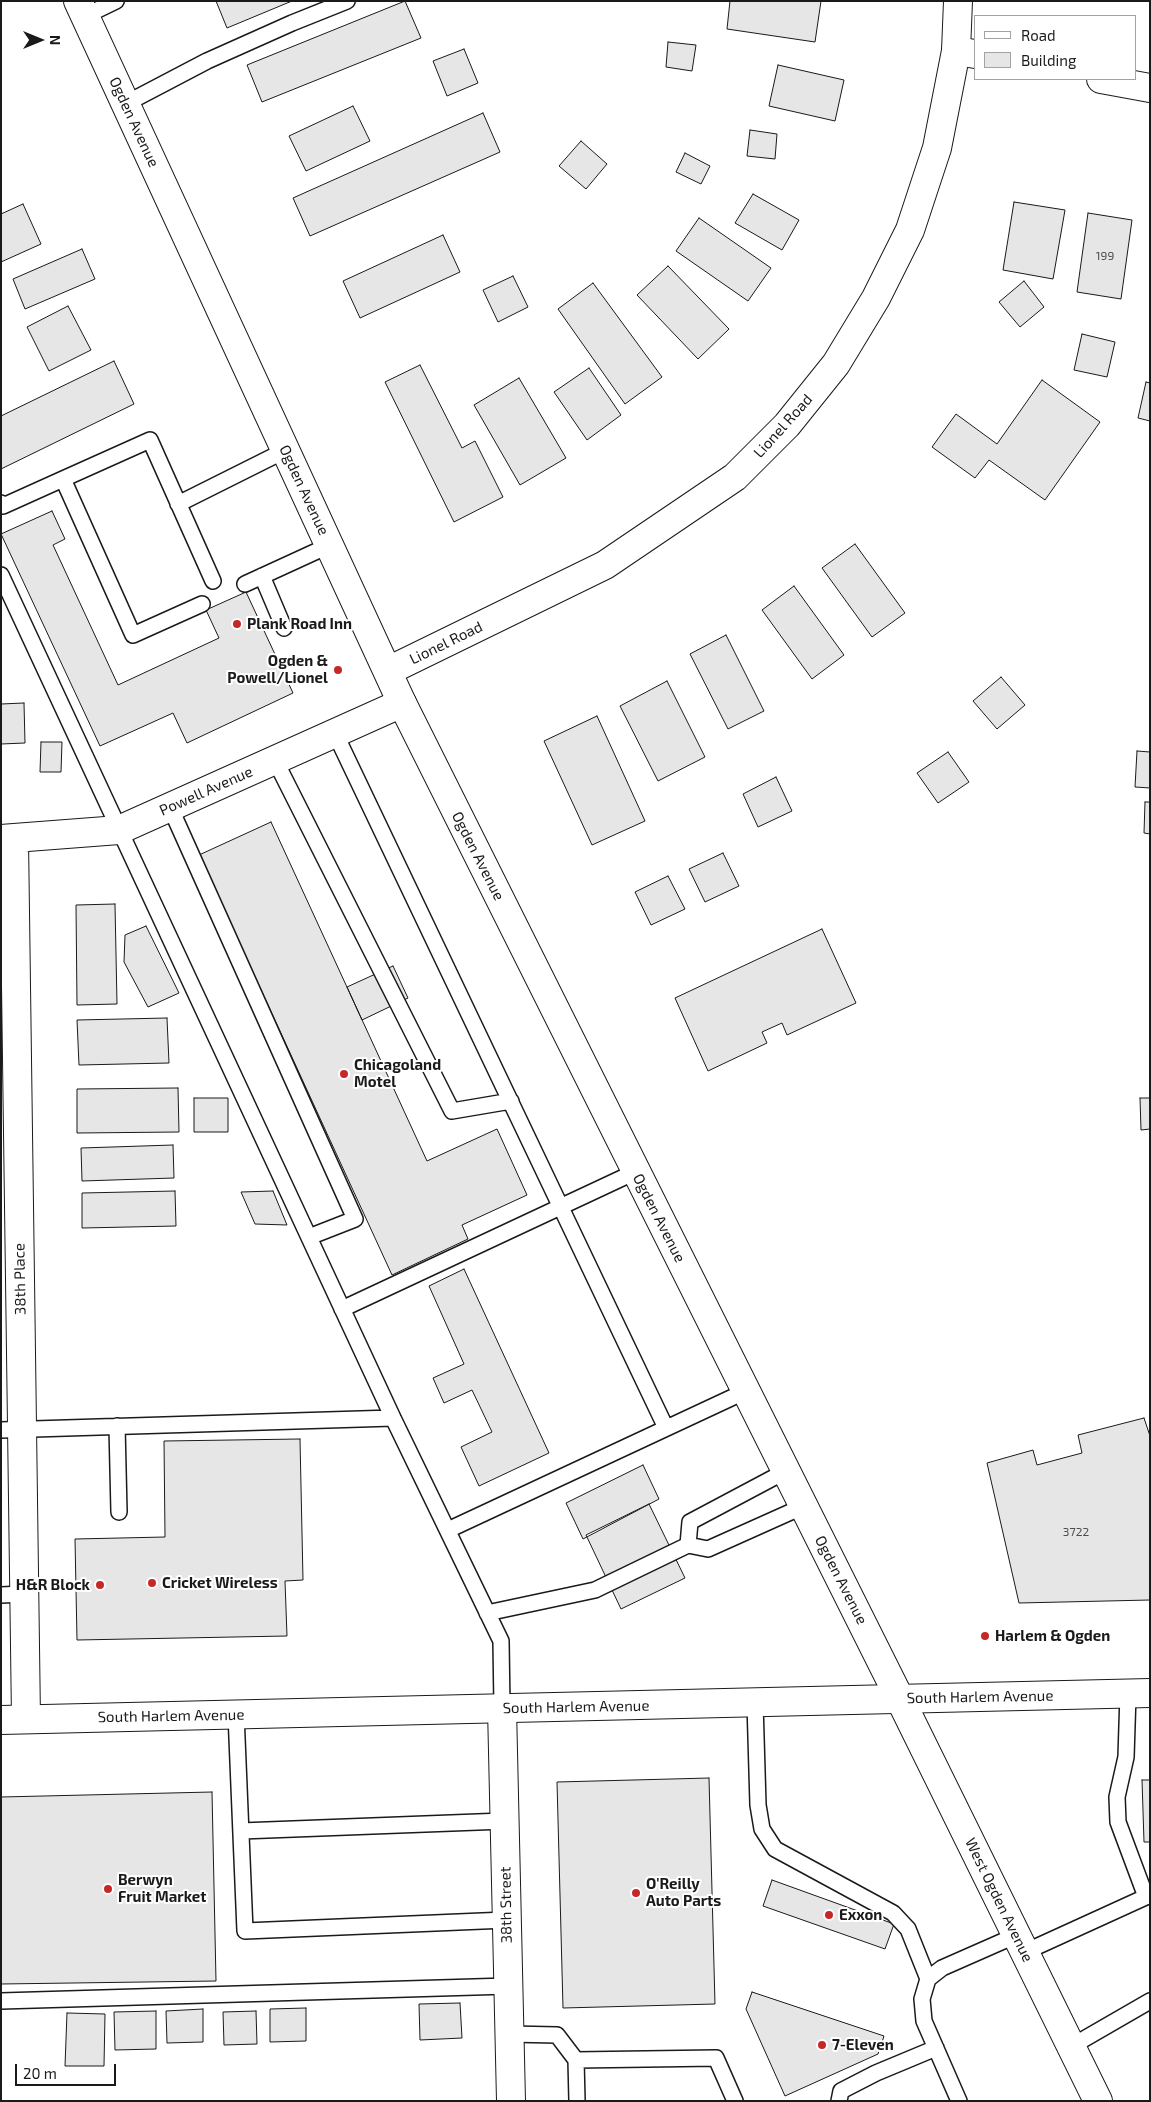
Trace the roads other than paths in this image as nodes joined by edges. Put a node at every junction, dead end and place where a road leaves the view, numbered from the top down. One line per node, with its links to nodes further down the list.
1 (116, 1): 4 (lane)
2 (347, 1): 8 (lane)
3 (958, 1): 5 (main road, Lionel Road)
4 (81, 9): 8 (main road, Ogden Avenue)
5 (966, 52): 20 (main road, Lionel Road)
6 (1106, 80): 7 (main road)
7 (1150, 88)
8 (125, 104): 9 (main road, Ogden Avenue)
9 (286, 450): 12 (lane); 13 (main road, Ogden Avenue)
10 (64, 479): 11 (lane); 12 (lane); 18 (lane)
11 (1, 503)
12 (178, 504): 16 (lane)
13 (330, 545): 15 (lane); 20 (main road, Ogden Avenue)
14 (1, 575): 25 (lane)
15 (262, 576): 17 (lane); 19 (lane)
16 (213, 581)
17 (245, 584)
18 (202, 604)
19 (284, 628)
20 (388, 671): 21 (main road, Ogden Avenue)
21 (402, 703): 22 (main road, Powell Avenue); 28 (main road, Ogden Avenue)
22 (335, 733): 23 (main road, Powell Avenue); 27 (lane)
23 (275, 760): 24 (main road, Powell Avenue); 27 (lane)
24 (170, 807): 25 (main road, Powell Avenue); 30 (lane)
25 (119, 830): 26 (main road, Powell Avenue); 30 (lane)
26 (8, 839): 36 (main road, 38th Place)
27 (511, 1101): 29 (lane)
28 (635, 1172): 29 (lane); 32 (main road, Ogden Avenue)
29 (562, 1207): 31 (lane); 35 (lane)
30 (309, 1238): 31 (lane)
31 (342, 1309): 33 (lane)
32 (746, 1391): 35 (lane); 37 (main road, Ogden Avenue)
33 (393, 1418): 34 (lane); 40 (lane)
34 (117, 1426): 36 (lane); 39 (lane)
35 (666, 1428): 40 (lane)
36 (12, 1429): 42 (main road, 38th Place)
37 (786, 1471): 38 (main road, Ogden Avenue); 41 (lane)
38 (804, 1506): 41 (lane); 45 (main road, Ogden Avenue)
39 (119, 1512)
40 (448, 1530): 43 (lane)
41 (688, 1545): 43 (lane)
42 (13, 1594): 49 (main road, 38th Place)
43 (487, 1613): 47 (lane)
44 (1139, 1694): 45 (main road, South Harlem Avenue); 52 (lane)
45 (900, 1699): 46 (main road, South Harlem Avenue); 54 (main road, West Ogden Avenue)
46 (755, 1702): 47 (main road, South Harlem Avenue); 55 (lane)
47 (502, 1708): 48 (main road, South Harlem Avenue); 50 (main road, 38th Street)
48 (236, 1714): 49 (main road, South Harlem Avenue); 51 (lane)
49 (14, 1720)
50 (504, 1821): 51 (lane); 53 (main road, 38th Street)
51 (241, 1831): 53 (lane)
52 (1148, 1896): 54 (lane)
53 (506, 1920): 56 (main road, 38th Street)
54 (1021, 1944): 55 (lane); 60 (main road, West Ogden Avenue)
55 (928, 1979): 61 (lane)
56 (508, 1986): 57 (lane); 59 (main road, 38th Street)
57 (1, 2001)
58 (1150, 2001): 60 (lane)
59 (509, 2034): 62 (lane); 63 (main road, 38th Street)
60 (1072, 2046): 68 (main road, West Ogden Avenue)
61 (936, 2048): 66 (lane); 67 (lane)
62 (576, 2060): 64 (lane); 65 (lane)
63 (510, 2101)
64 (577, 2101)
65 (735, 2101)
66 (839, 2101)
67 (959, 2101)
68 (1098, 2101)

